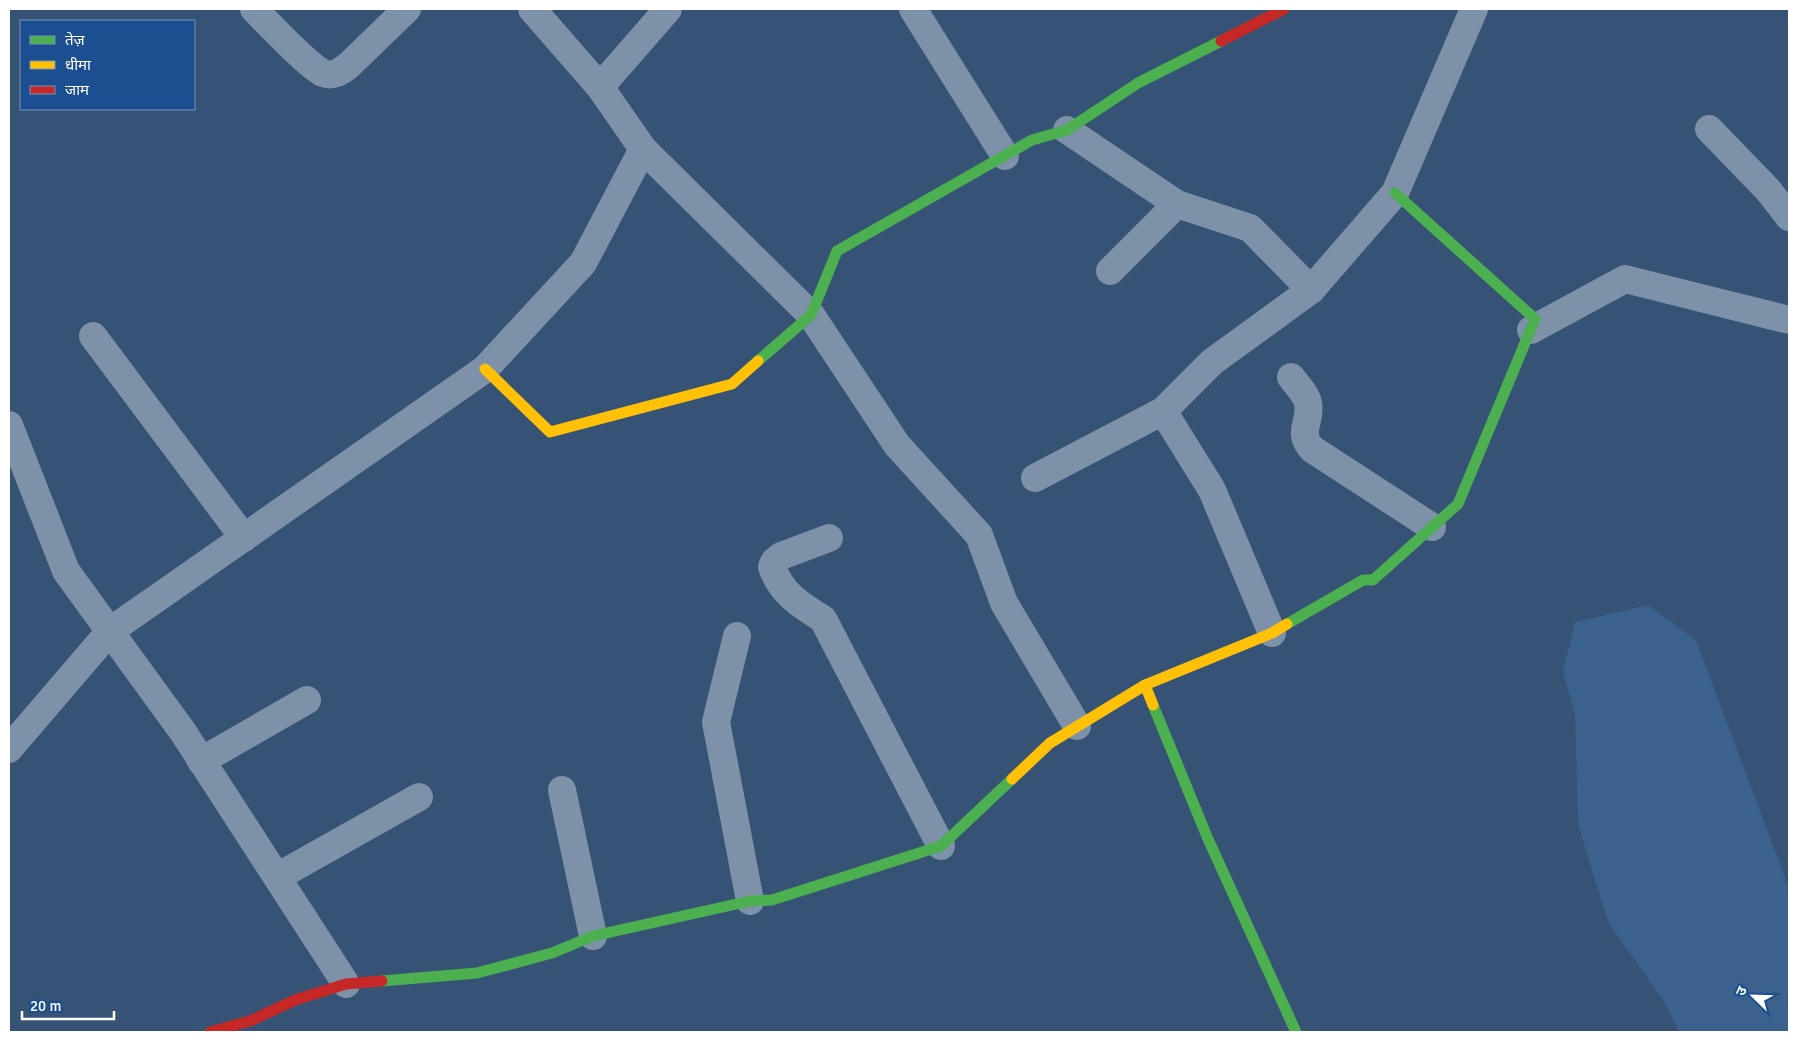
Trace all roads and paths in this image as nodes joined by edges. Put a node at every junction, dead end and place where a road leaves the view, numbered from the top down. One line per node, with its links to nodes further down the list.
1 (254, 9): 2 (street)
2 (407, 9)
3 (532, 9): 8 (street)
4 (668, 9): 8 (street)
5 (913, 9): 12 (street)
6 (1284, 9): 10 (street)
7 (1474, 9): 13 (street)
8 (600, 87): 11 (street)
9 (1709, 129): 15 (street)
10 (1067, 130): 12 (street); 14 (street)
11 (643, 149): 18 (street); 22 (street)
12 (1004, 156): 18 (street)
13 (1395, 193): 17 (street); 20 (street)
14 (1177, 204): 16 (street); 17 (street)
15 (1789, 217)
16 (1110, 271)
17 (1311, 290): 24 (street)
18 (811, 315): 22 (street); 35 (street)
19 (1789, 320): 20 (street)
20 (1531, 330): 27 (street)
21 (93, 336): 28 (street)
22 (485, 369): 28 (street)
23 (1291, 377): 27 (street)
24 (1163, 411): 26 (street); 31 (street)
25 (9, 425): 30 (street)
26 (1035, 478)
27 (1432, 527): 31 (street)
28 (244, 538): 30 (street)
29 (829, 538): 40 (street)
30 (110, 631): 36 (street); 37 (street)
31 (1272, 633): 33 (street)
32 (737, 636): 42 (street)
33 (1145, 685): 35 (street); 46 (street)
34 (307, 700): 37 (street)
35 (1077, 726): 40 (street)
36 (9, 749)
37 (202, 762): 41 (street)
38 (562, 790): 43 (street)
39 (419, 797): 41 (street)
40 (941, 846): 42 (street)
41 (277, 877): 44 (street)
42 (750, 901): 43 (street)
43 (593, 936): 44 (street)
44 (346, 984): 45 (street)
45 (210, 1032)
46 (1296, 1032)

